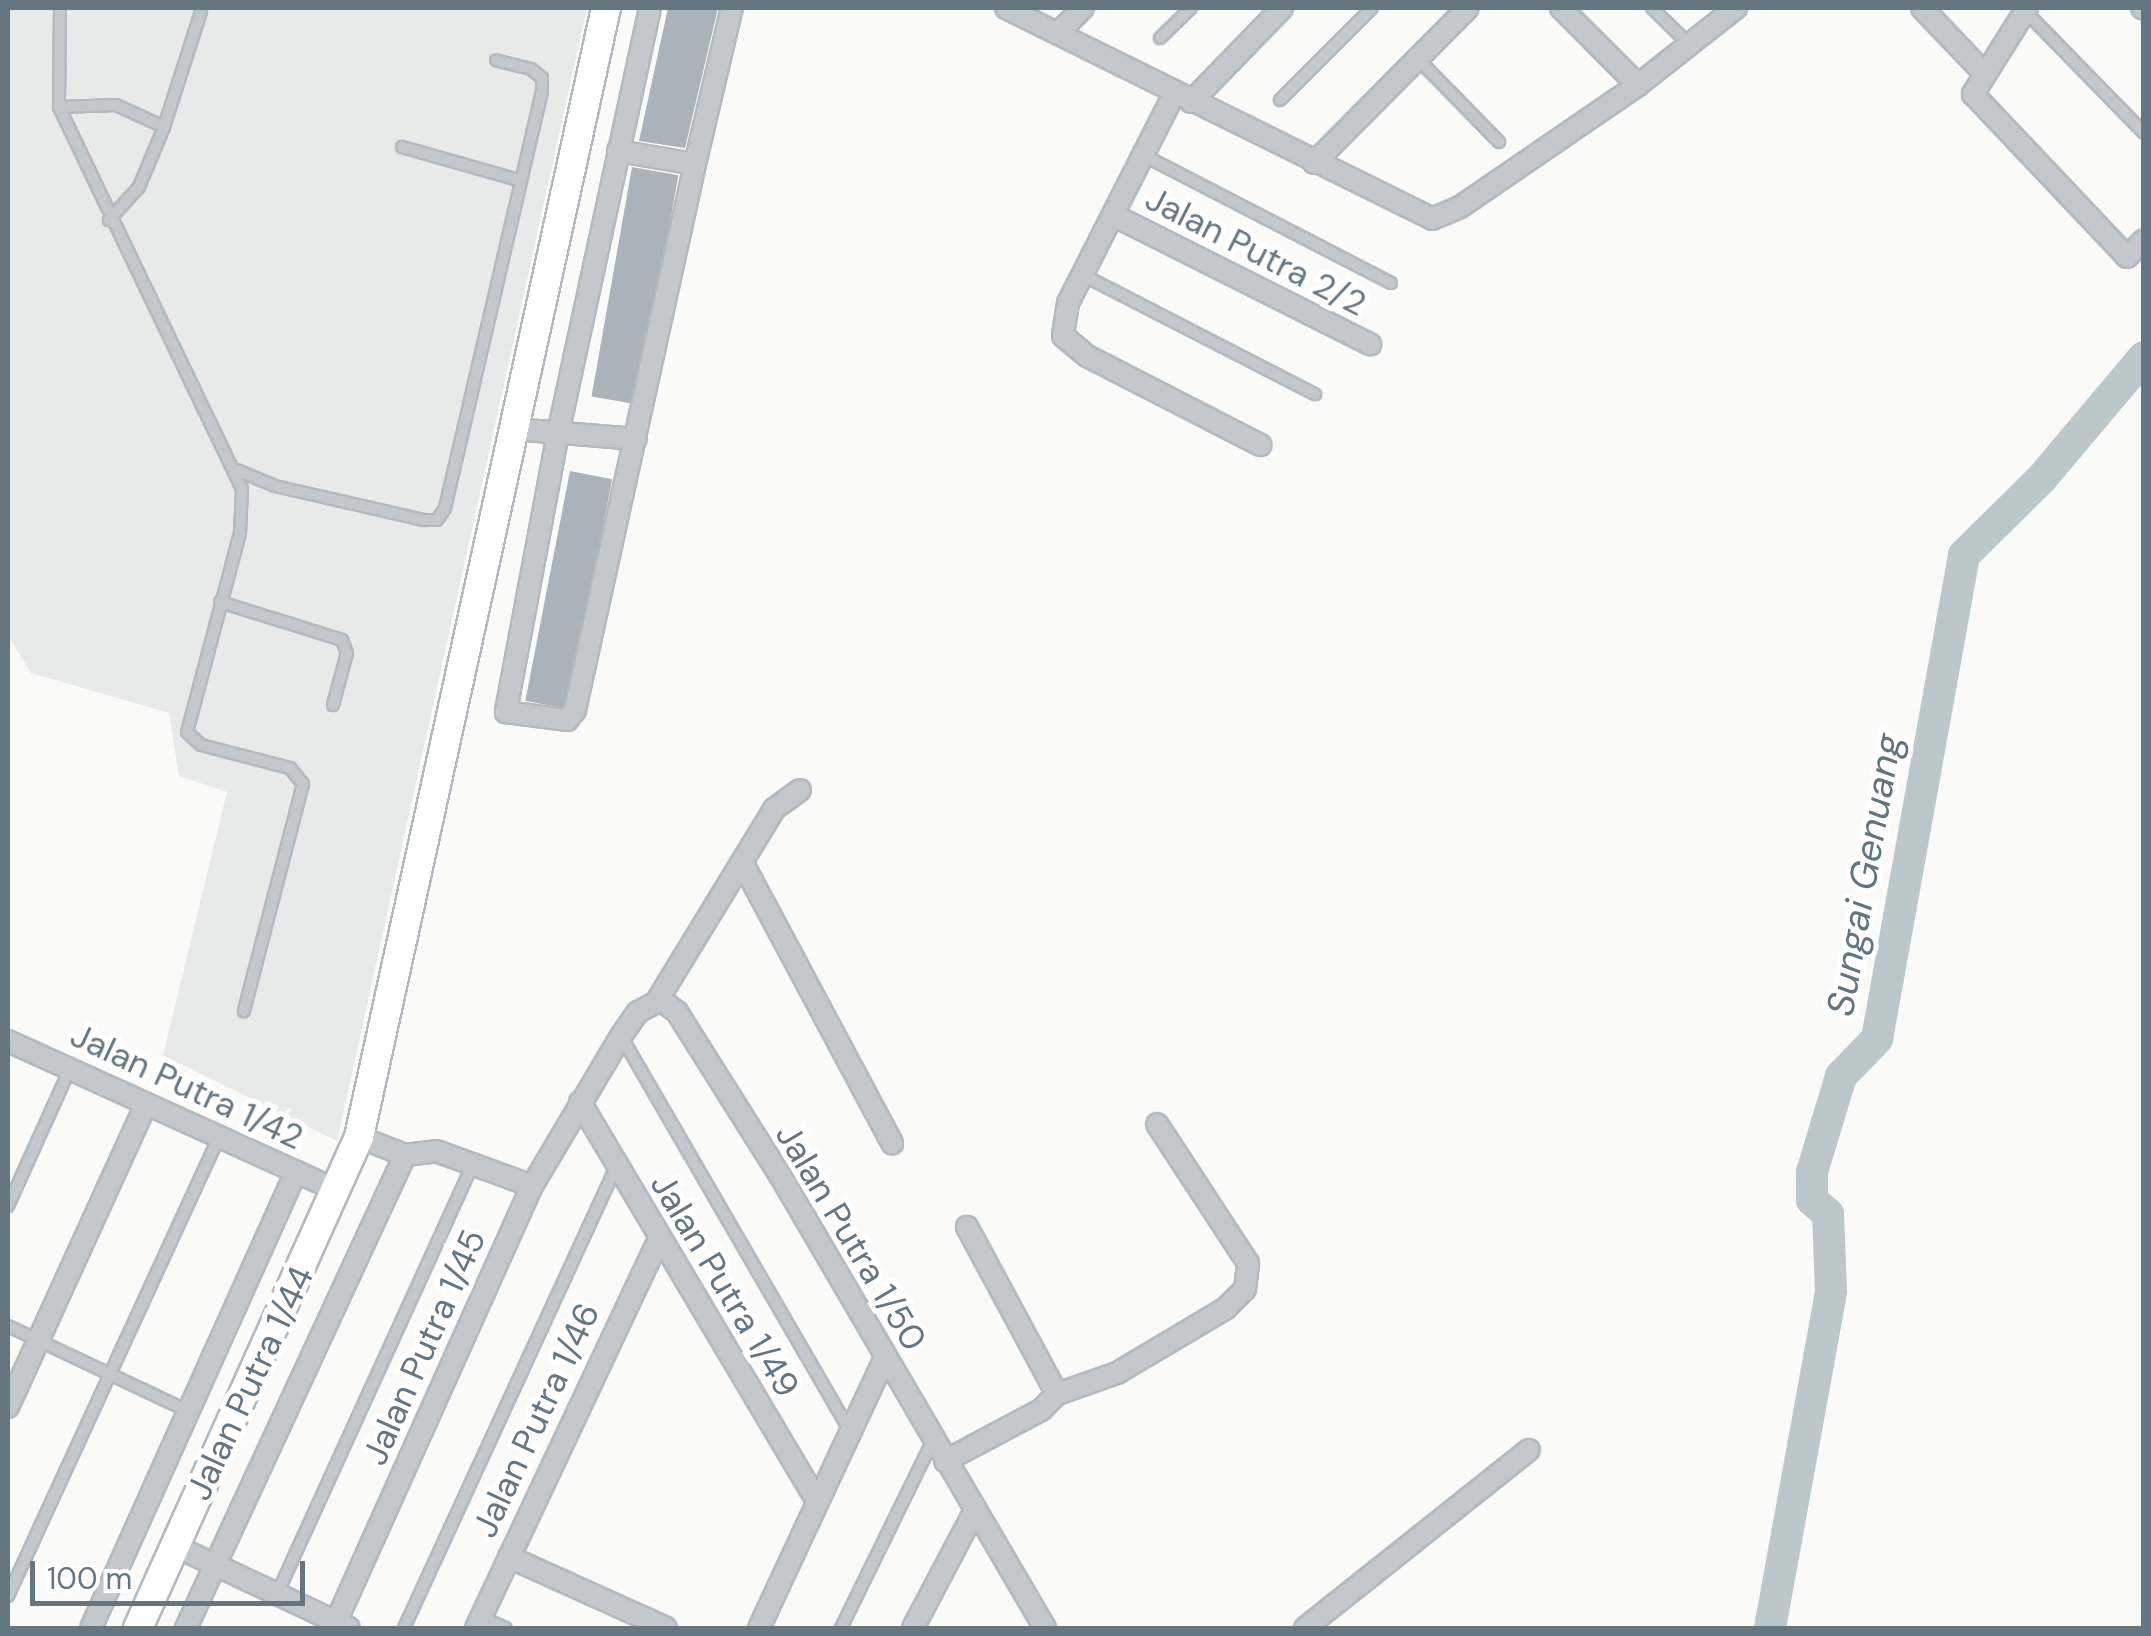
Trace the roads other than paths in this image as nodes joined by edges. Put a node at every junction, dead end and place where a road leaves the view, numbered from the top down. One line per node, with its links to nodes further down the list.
1 (60, 8): 26 (lane)
2 (606, 8): 43 (street, Jalan Putra 1/44)
3 (650, 8): 31 (street)
4 (732, 8): 34 (street)
5 (1006, 8): 17 (street)
6 (1084, 8): 17 (street)
7 (1190, 8): 18 (lane)
8 (1282, 8): 24 (street)
9 (1372, 8): 25 (lane)
10 (1468, 8): 20 (street)
11 (1560, 8): 23 (street)
12 (1652, 8): 19 (lane)
13 (1736, 8): 19 (street)
14 (1922, 8): 22 (street)
15 (2025, 9): 22 (street); 28 (lane)
16 (201, 12): 27 (lane)
17 (1058, 33): 24 (street)
18 (1160, 38)
19 (1692, 47): 23 (street)
20 (1418, 58): 29 (lane); 33 (street)
21 (496, 60): 35 (lane)
22 (1986, 74): 38 (street)
23 (1638, 86): 33 (street)
24 (1183, 98): 32 (street); 33 (street)
25 (1280, 100)
26 (59, 107): 27 (lane); 37 (lane)
27 (164, 128): 37 (lane)
28 (2144, 133)
29 (1499, 142)
30 (402, 146): 35 (lane)
31 (618, 151): 34 (street); 44 (street)
32 (1143, 156): 36 (street); 40 (lane)
33 (1314, 163)
34 (695, 164): 45 (street)
35 (520, 180): 47 (lane)
36 (1113, 215): 39 (street); 41 (street, Jalan Putra 2/2)
37 (109, 220): 47 (lane)
38 (2144, 240)
39 (1082, 274): 42 (lane); 46 (street)
40 (1390, 283)
41 (1370, 344)
42 (1315, 394)
43 (514, 429): 44 (street); 61 (street, Jalan Putra 1/44)
44 (558, 432): 45 (street); 45 (street)
45 (636, 439)
46 (1260, 445)
47 (237, 470): 48 (lane)
48 (220, 602): 49 (lane); 53 (lane)
49 (333, 704)
50 (800, 790): 51 (street)
51 (742, 862): 52 (street); 62 (street)
52 (657, 1001): 54 (street); 74 (street, Jalan Putra 1/50)
53 (244, 1012)
54 (621, 1036): 57 (street); 79 (lane)
55 (8, 1041): 56 (street, Jalan Putra 1/42)
56 (70, 1069): 58 (street, Jalan Putra 1/42); 69 (lane)
57 (580, 1102): 65 (street, Jalan Putra 1/49); 67 (street, Jalan Putra 1/45)
58 (146, 1104): 60 (street, Jalan Putra 1/42); 73 (street)
59 (1157, 1124): 76 (street)
60 (219, 1136): 66 (street, Jalan Putra 1/42); 75 (lane)
61 (359, 1137): 63 (street); 68 (street, Jalan Putra 1/44)
62 (892, 1143)
63 (405, 1155): 64 (street); 87 (street)
64 (473, 1163): 67 (street); 89 (lane)
65 (616, 1166): 71 (street, Jalan Putra 1/49); 95 (lane)
66 (296, 1172): 68 (street, Jalan Putra 1/42); 78 (street, Jalan Putra 1/44)
67 (532, 1186): 91 (street, Jalan Putra 1/45)
68 (338, 1190): 85 (street, Jalan Putra 1/44)
69 (8, 1206)
70 (967, 1227): 76 (street)
71 (658, 1241): 83 (street, Jalan Putra 1/49); 86 (street, Jalan Putra 1/46)
72 (8, 1326): 73 (lane)
73 (36, 1340): 75 (lane); 77 (street)
74 (885, 1358): 79 (street); 80 (street, Jalan Putra 1/50)
75 (110, 1373): 78 (lane); 88 (lane)
76 (1057, 1394): 82 (street)
77 (8, 1407)
78 (188, 1411): 92 (street, Jalan Putra 1/44)
79 (849, 1431): 83 (street)
80 (934, 1440): 82 (street, Jalan Putra 1/50); 99 (lane)
81 (1529, 1450): 102 (street)
82 (945, 1460): 84 (street, Jalan Putra 1/50)
83 (816, 1500): 98 (street)
84 (973, 1514): 100 (street); 101 (street, Jalan Putra 1/50)
85 (175, 1546): 87 (street); 93 (street, Jalan Putra 1/44)
86 (508, 1557): 90 (street, Jalan Putra 1/46); 97 (street)
87 (215, 1566): 89 (street); 94 (street)
88 (8, 1596)
89 (276, 1596): 91 (street)
90 (479, 1623): 96 (lane)
91 (343, 1625)
92 (91, 1628)
93 (138, 1628)
94 (188, 1628)
95 (404, 1628)
96 (506, 1628)
97 (666, 1628)
98 (760, 1628)
99 (842, 1628)
100 (913, 1628)
101 (1045, 1628)
102 (1306, 1628)

